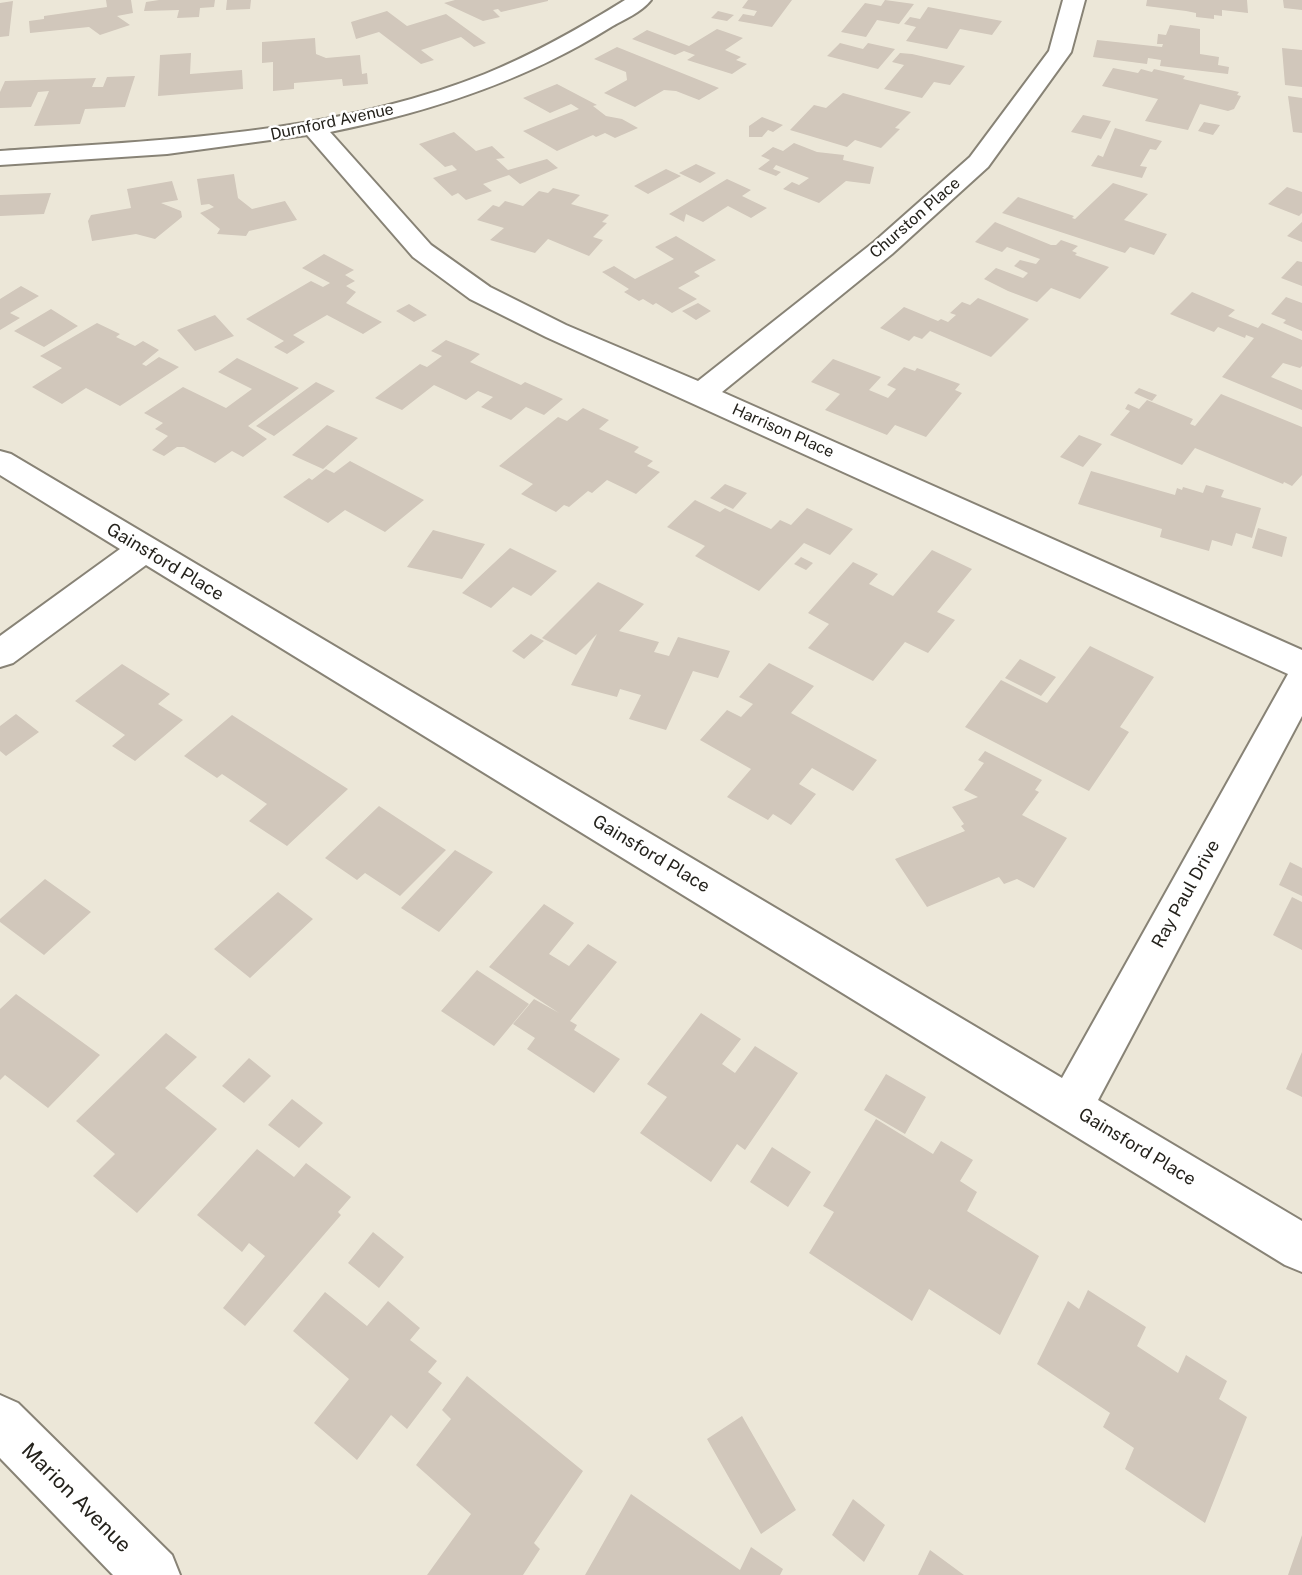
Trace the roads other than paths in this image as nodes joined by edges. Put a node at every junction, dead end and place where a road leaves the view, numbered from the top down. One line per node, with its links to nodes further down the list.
1 (640, 0): 3 (street, Durnford Avenue)
2 (1074, 0): 5 (street, Churston Place)
3 (314, 128): 4 (street, Durnford Avenue); 5 (street, Harrison Place)
4 (0, 158)
5 (701, 394): 9 (street, Harrison Place)
6 (0, 461): 7 (street, Gainsford Place)
7 (144, 550): 8 (street); 11 (street, Gainsford Place)
8 (0, 654)
9 (1302, 665)
10 (1302, 682): 11 (street, Ray Paul Drive)
11 (1070, 1107): 12 (street, Gainsford Place)
12 (1302, 1248)
13 (0, 1421): 14 (street, Marion Avenue)
14 (152, 1575)

